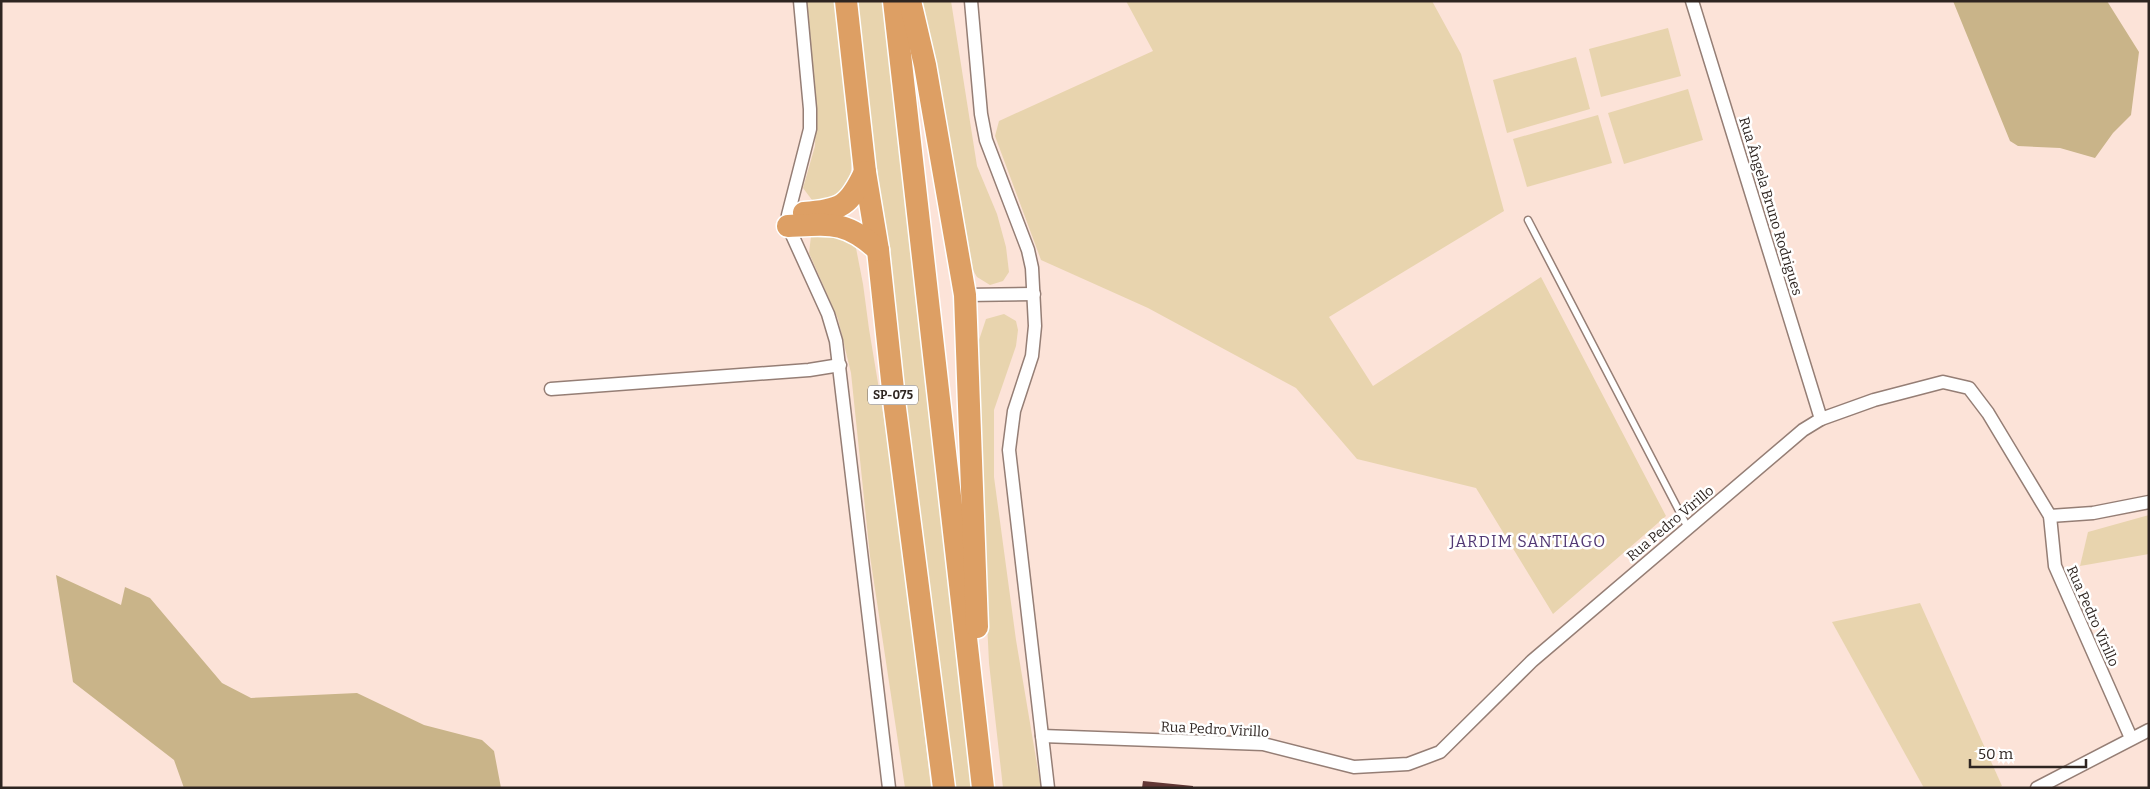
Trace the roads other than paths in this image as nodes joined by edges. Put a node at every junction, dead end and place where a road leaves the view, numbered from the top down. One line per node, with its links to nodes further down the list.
1 (800, 1): 8 (street)
2 (846, 1): 7 (highway, SP-075)
3 (894, 1): 19 (highway, SP-075)
4 (910, 1): 12 (highway)
5 (971, 1): 11 (street)
6 (1692, 1): 15 (street, Rua Ângela Bruno Rodrigues)
7 (865, 172): 8 (highway); 10 (highway, SP-075)
8 (788, 220): 10 (highway); 13 (street)
9 (1528, 220): 18 (lane)
10 (878, 250): 24 (highway, SP-075)
11 (1034, 294): 12 (street); 21 (street)
12 (965, 295): 19 (highway)
13 (840, 366): 14 (street); 23 (street)
14 (551, 389)
15 (1821, 420): 17 (street, Rua Pedro Virillo); 18 (street, Rua Pedro Virillo)
16 (2149, 502): 17 (street)
17 (2050, 516): 22 (street, Rua Pedro Virillo)
18 (1688, 528): 21 (street, Rua Pedro Virillo)
19 (974, 706): 25 (highway, SP-075)
20 (2149, 730): 22 (street)
21 (1042, 736): 26 (street)
22 (2132, 738): 27 (street)
23 (889, 788)
24 (944, 788)
25 (983, 788)
26 (1048, 788)
27 (2037, 788)

